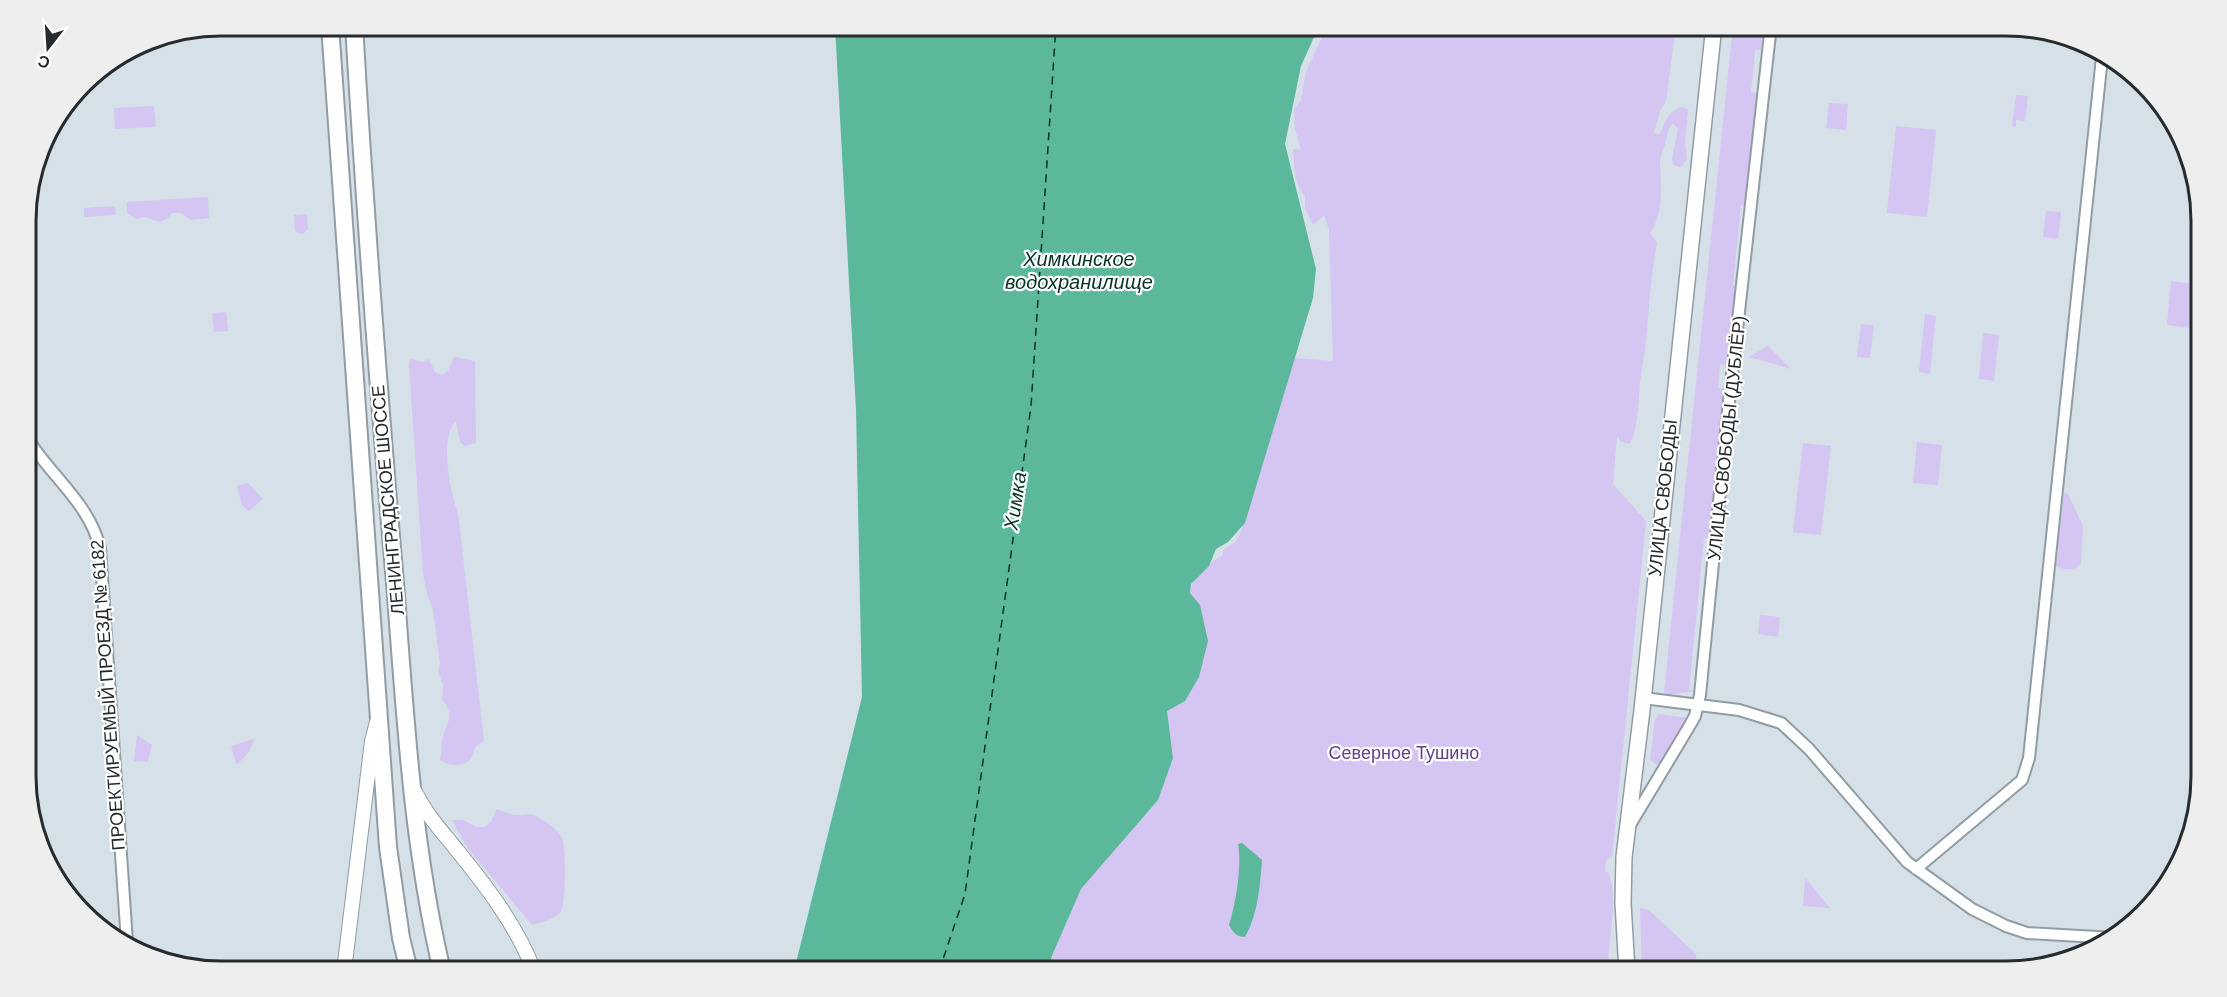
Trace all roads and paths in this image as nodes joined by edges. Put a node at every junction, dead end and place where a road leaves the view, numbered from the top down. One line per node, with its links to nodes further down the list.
1 (331, 36): 9 (main road, ЛЕНИНГРАДСКОЕ ШОССЕ)
2 (355, 36): 10 (main road, ЛЕНИНГРАДСКОЕ ШОССЕ)
3 (1713, 36): 7 (main road, УЛИЦА СВОБОДЫ)
4 (1770, 36): 8 (street, УЛИЦА СВОБОДЫ (ДУБЛЁР))
5 (2101, 63): 12 (street)
6 (36, 453): 13 (street, ПРОЕКТИРУЕМЫЙ ПРОЕЗД № 6182)
7 (1643, 698): 8 (street); 11 (main road, УЛИЦА СВОБОДЫ)
8 (1697, 704): 11 (street, УЛИЦА СВОБОДЫ (ДУБЛЁР)); 12 (street)
9 (379, 714): 15 (street); 16 (main road, ЛЕНИНГРАДСКОЕ ШОССЕ)
10 (411, 786): 17 (main road, ЛЕНИНГРАДСКОЕ ШОССЕ); 18 (street)
11 (1626, 831): 19 (main road, УЛИЦА СВОБОДЫ)
12 (1916, 869): 14 (street)
13 (127, 935)
14 (2096, 937)
15 (345, 961)
16 (407, 961)
17 (440, 961)
18 (530, 961)
19 (1626, 961)

